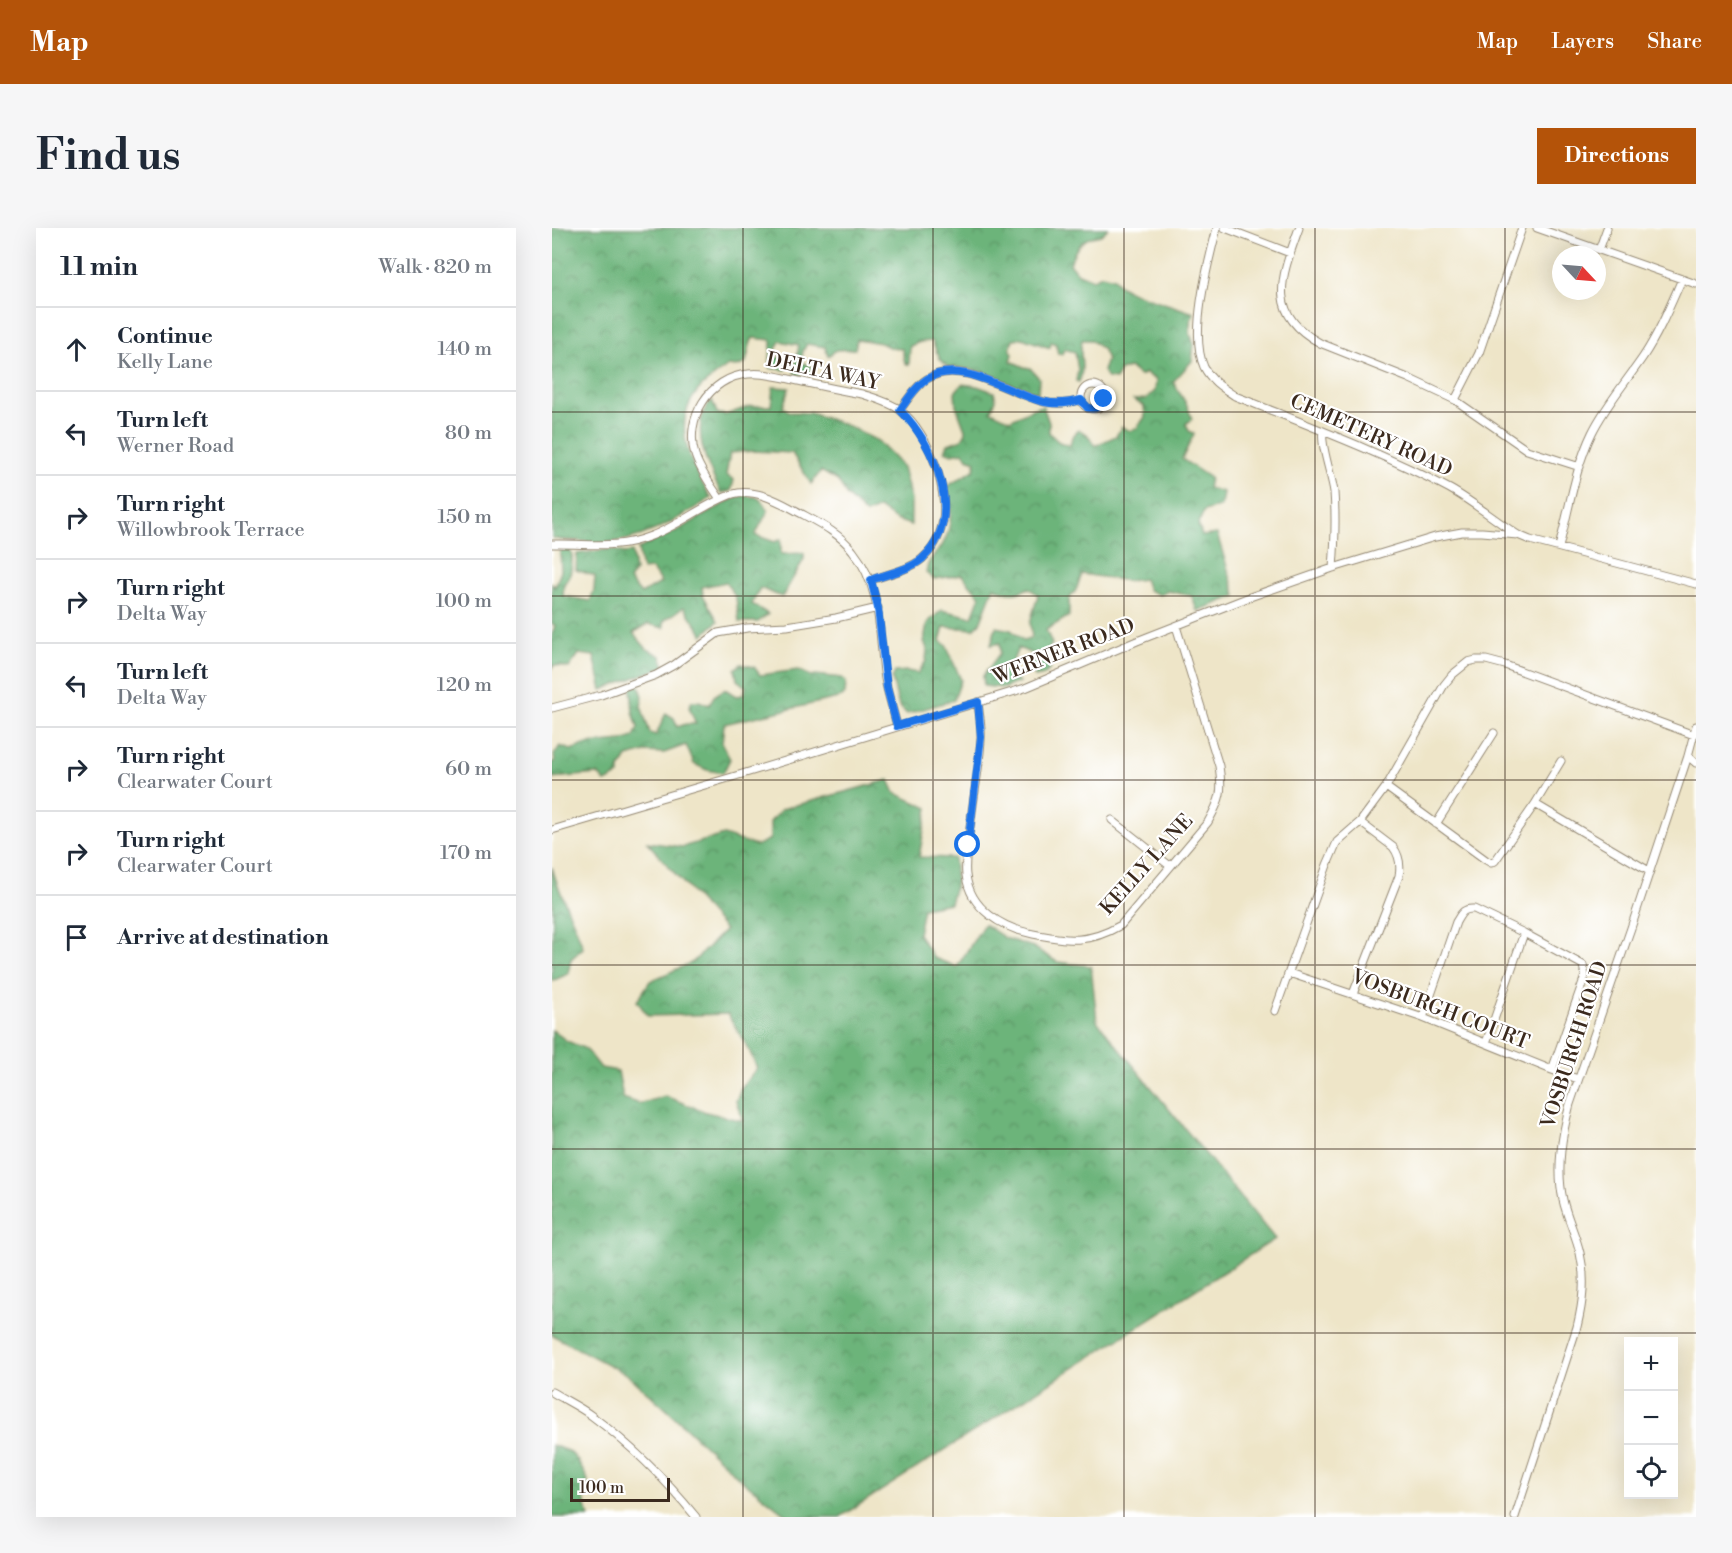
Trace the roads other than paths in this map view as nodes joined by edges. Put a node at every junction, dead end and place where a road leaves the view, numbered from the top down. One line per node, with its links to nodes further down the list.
1 (1217, 228): 16 (street, CEMETERY ROAD)
2 (1225, 228): 10 (street)
3 (1299, 228): 10 (street)
4 (1522, 228): 14 (street)
5 (1537, 228): 7 (street)
6 (1607, 228): 8 (street)
7 (1588, 246)
8 (1600, 246)
9 (1606, 252): 11 (street)
10 (1290, 253): 14 (street)
11 (1682, 279): 12 (street); 17 (street)
12 (1696, 284)
13 (1081, 400): 15 (street)
14 (1455, 400): 17 (street)
15 (900, 410): 18 (street, DELTA WAY); 23 (street, DELTA WAY)
16 (1323, 431): 19 (street, CEMETERY ROAD); 22 (street)
17 (1580, 467): 21 (street)
18 (720, 500): 20 (street); 23 (street)
19 (1518, 535): 21 (street, CEMETERY ROAD); 22 (street, WERNER ROAD)
20 (552, 544)
21 (1559, 547): 24 (street, CEMETERY ROAD)
22 (1333, 568): 26 (street, WERNER ROAD)
23 (871, 580): 25 (street)
24 (1696, 584)
25 (878, 608): 28 (street); 29 (street)
26 (1176, 626): 27 (street, WERNER ROAD); 42 (street, KELLY LANE)
27 (978, 702): 29 (street, WERNER ROAD); 42 (street, KELLY LANE)
28 (552, 708)
29 (897, 726): 41 (street, WERNER ROAD)
30 (1696, 726): 32 (street, VOSBURGH ROAD)
31 (1494, 733): 40 (street)
32 (1694, 735): 33 (street, VOSBURGH ROAD); 36 (street)
33 (1688, 756): 35 (street); 43 (street, VOSBURGH ROAD)
34 (1561, 761): 37 (street)
35 (1696, 763)
36 (1386, 786): 39 (street); 40 (street)
37 (1535, 804): 40 (street); 43 (street)
38 (1112, 820): 42 (street)
39 (1360, 822): 45 (street); 46 (street)
40 (1436, 824)
41 (552, 830)
42 (1170, 866)
43 (1649, 871): 51 (street, VOSBURGH ROAD)
44 (1524, 933): 48 (street); 49 (street); 50 (street)
45 (1289, 973): 46 (street, VOSBURGH COURT); 47 (street)
46 (1353, 994): 48 (street, VOSBURGH COURT)
47 (1275, 1011)
48 (1423, 1018): 49 (street, VOSBURGH COURT)
49 (1486, 1043): 50 (street, VOSBURGH COURT)
50 (1552, 1070): 51 (street, VOSBURGH COURT)
51 (1578, 1078): 54 (street, VOSBURGH ROAD)
52 (552, 1392): 53 (street)
53 (696, 1517)
54 (1515, 1517)

